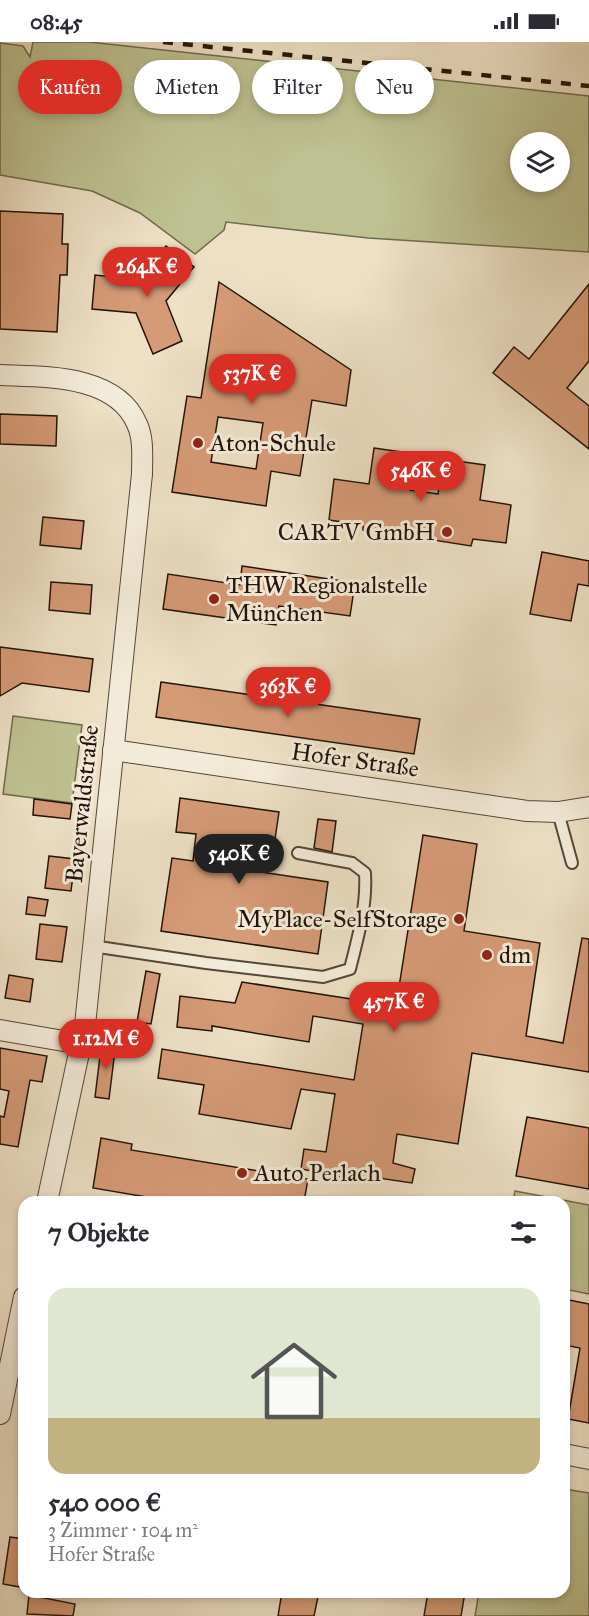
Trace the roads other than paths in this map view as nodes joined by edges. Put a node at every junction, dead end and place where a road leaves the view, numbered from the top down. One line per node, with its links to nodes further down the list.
1 (0, 375): 2 (street, Bayerwaldstraße)
2 (113, 750): 4 (street, Hofer Straße); 7 (street, Bayerwaldstraße)
3 (589, 807): 4 (street, Hofer Straße)
4 (558, 812): 6 (lane)
5 (298, 853): 7 (lane)
6 (572, 863)
7 (92, 946): 9 (street, Bayerwaldstraße)
8 (0, 1030): 9 (street)
9 (81, 1044): 10 (street, Bayerwaldstraße)
10 (48, 1196)
11 (18, 1351): 12 (street)
12 (0, 1414)
13 (570, 1455): 14 (street)
14 (589, 1459)

